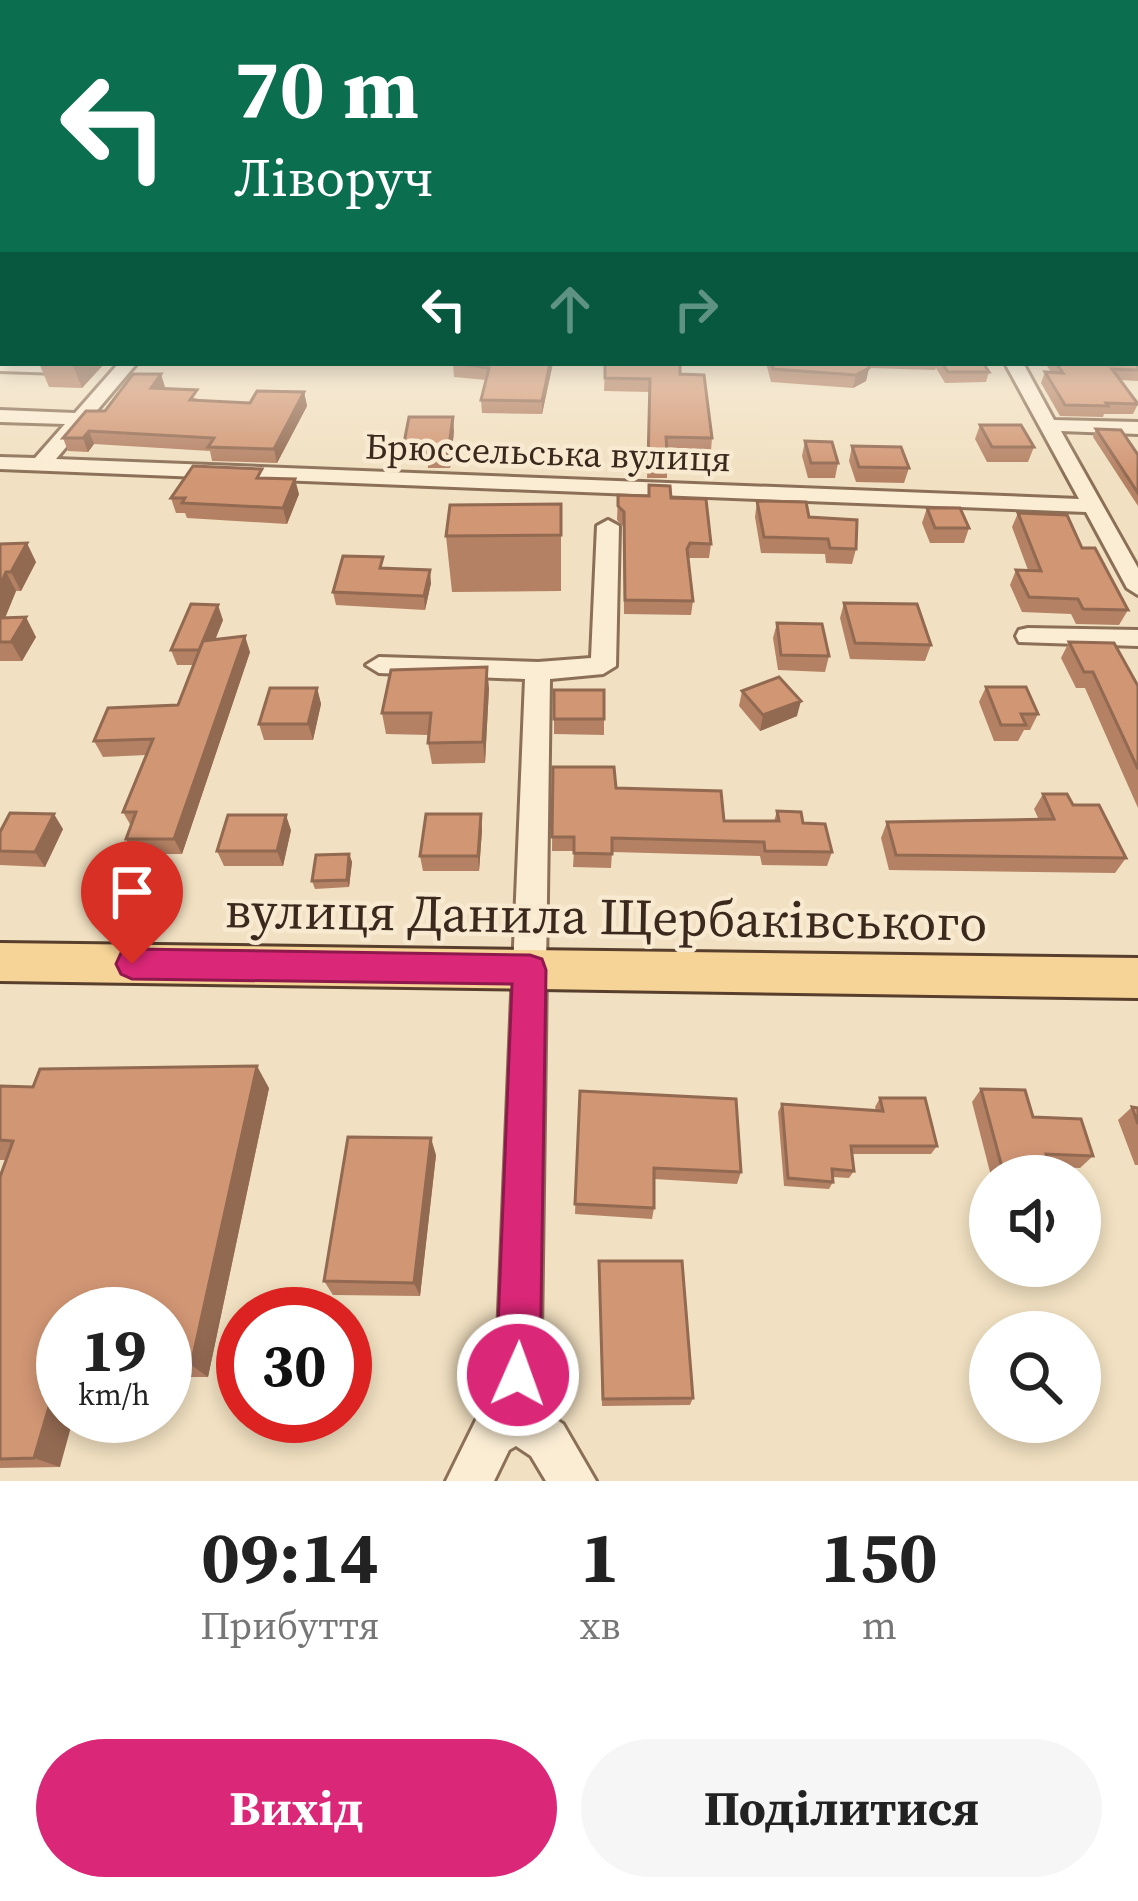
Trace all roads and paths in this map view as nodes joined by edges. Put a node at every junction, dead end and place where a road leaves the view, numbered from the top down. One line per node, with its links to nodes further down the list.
1 (0, 366): 4 (street)
2 (125, 366): 6 (street)
3 (1016, 366): 7 (street)
4 (60, 368)
5 (0, 416): 6 (street)
6 (80, 419): 9 (street)
7 (1048, 425): 8 (street); 11 (street)
8 (1138, 428)
9 (41, 464): 10 (street, Брюссельська вулиця); 11 (street, Брюссельська вулиця)
10 (4, 470)
11 (1093, 506): 13 (street)
12 (608, 526): 19 (street)
13 (1112, 541): 14 (street); 15 (street)
14 (1138, 542)
15 (1138, 588)
16 (1028, 636): 17 (street)
17 (1138, 638)
18 (380, 665): 19 (street)
19 (538, 671): 21 (street)
20 (0, 962): 21 (main road, вулиця Данила Щербаківського)
21 (530, 970): 22 (main road, вулиця Данила Щербаківського); 23 (street)
22 (1138, 978)
23 (517, 1420): 24 (street); 25 (street)
24 (469, 1481)
25 (573, 1481)

